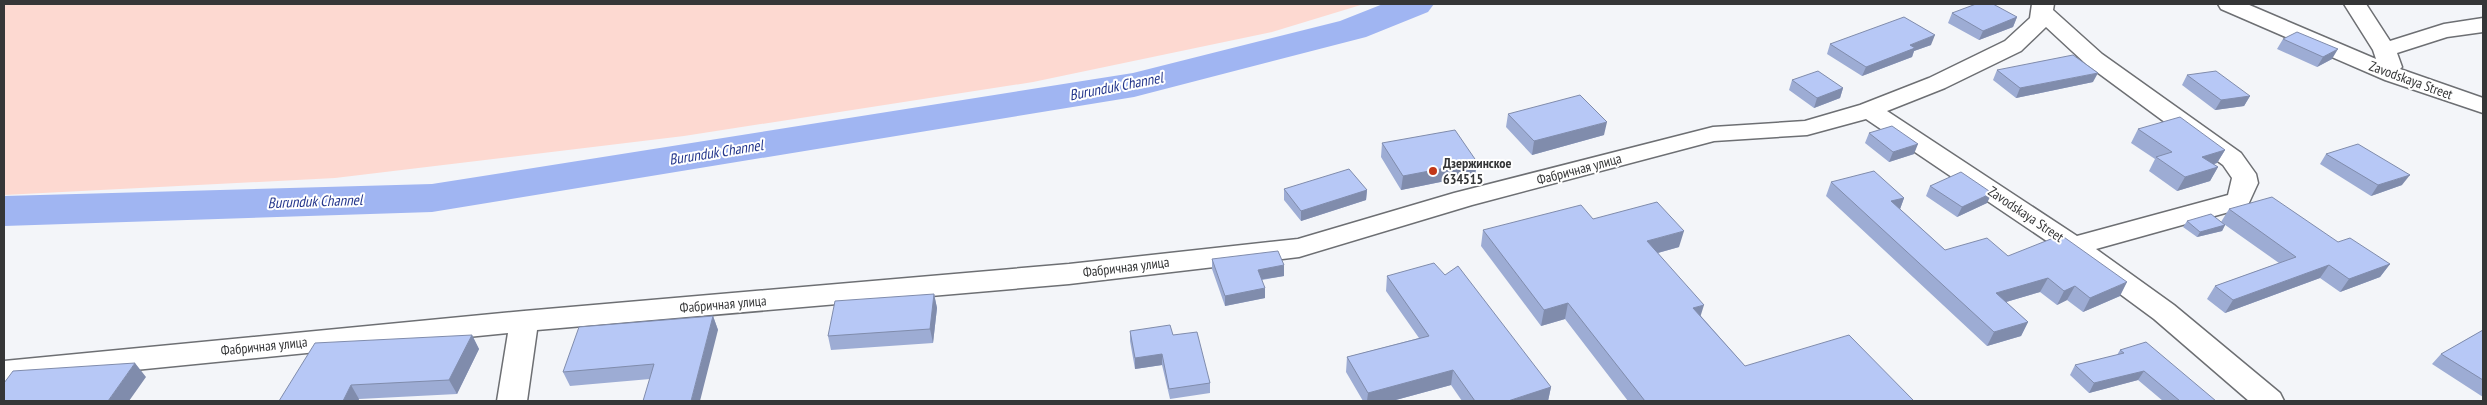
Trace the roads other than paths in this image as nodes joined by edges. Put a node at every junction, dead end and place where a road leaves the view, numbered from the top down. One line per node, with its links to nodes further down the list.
1 (2229, 4): 6 (street, Zavodskaya Street)
2 (2355, 4): 5 (street)
3 (2043, 9): 8 (street); 9 (street)
4 (2483, 25): 5 (street)
5 (2384, 50): 6 (street)
6 (2393, 75): 7 (street, Zavodskaya Street)
7 (2483, 106)
8 (1869, 110): 9 (street, Zavodskaya Street); 10 (street, Фабричная улица)
9 (2074, 246): 13 (street, Zavodskaya Street)
10 (524, 321): 11 (street, Фабричная улица); 12 (street)
11 (4, 372)
12 (512, 401)
13 (2270, 401)

